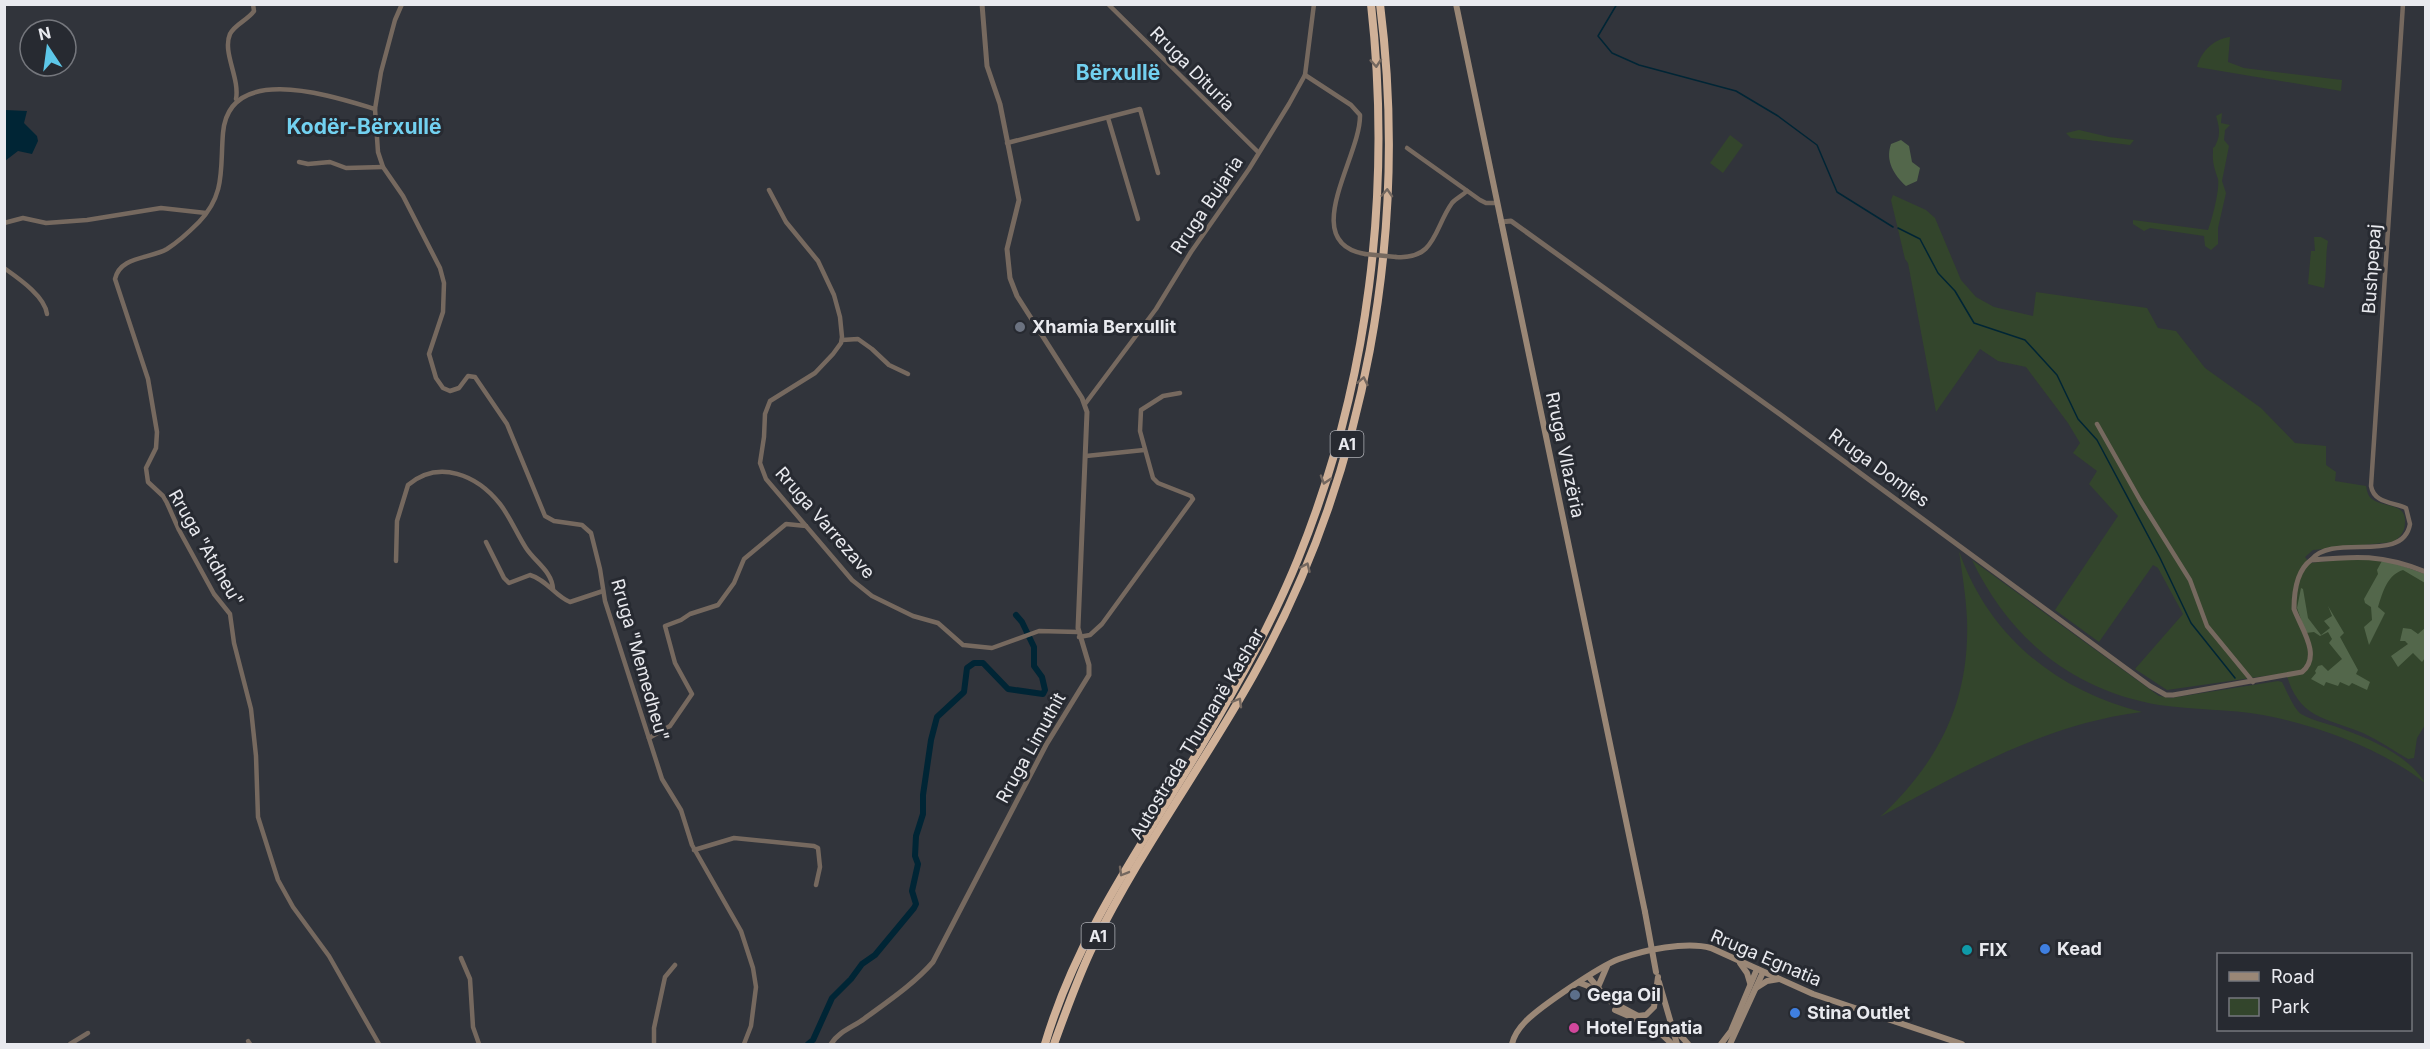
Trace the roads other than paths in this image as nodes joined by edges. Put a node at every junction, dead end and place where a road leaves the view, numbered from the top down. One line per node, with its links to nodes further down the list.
1 (253, 4): 11 (street)
2 (402, 4): 12 (street, Rruga "Memedheu")
3 (982, 4): 14 (street)
4 (1108, 4): 16 (street, Rruga Dituria)
5 (1314, 4): 10 (street, Rruga Bujaria)
6 (1371, 4): 60 (highway, Autostrada Thumanë Kashar / A1, one-way to 60)
7 (1380, 4): 61 (highway, Autostrada Thumanë Kashar / A1, one-way to 7)
8 (1456, 4): 22 (main road, Rruga Vllazëria)
9 (2403, 4): 38 (street, Bushpepaj)
10 (1305, 75): 16 (street, Rruga Bujaria); 21 (street, bridge)
11 (238, 101): 12 (street); 23 (street, Rruga "Atdheu")
12 (375, 109): 18 (street, Rruga "Memedheu")
13 (1108, 118): 14 (street); 19 (street); 24 (street)
14 (1008, 143): 32 (street)
15 (1407, 148): 21 (street)
16 (1258, 152): 32 (street, Rruga Bujaria)
17 (299, 162): 18 (street)
18 (383, 167): 42 (street, Rruga "Memedheu")
19 (1158, 173)
20 (769, 190): 29 (street)
21 (1467, 191): 22 (street)
22 (1497, 203): 25 (main road, Rruga Vllazëria)
23 (206, 213): 26 (street); 64 (street, Rruga "Atdheu")
24 (1138, 219)
25 (1501, 222): 44 (street, Rruga Domjes); 53 (main road, Rruga Vllazëria, bridge)
26 (4, 223)
27 (4, 268): 28 (street)
28 (47, 314)
29 (842, 340): 30 (street); 36 (street, Rruga Varrezave)
30 (908, 374)
31 (1180, 393): 34 (street)
32 (1085, 404): 35 (street, Rruga Limuthit)
33 (2097, 424): 44 (street)
34 (1144, 450): 35 (street); 43 (street)
35 (1086, 456): 43 (street, Rruga Limuthit)
36 (806, 526): 43 (street, Rruga Varrezave); 45 (street)
37 (486, 542): 41 (street)
38 (2311, 560): 40 (street); 44 (street, Rruga Domjes)
39 (396, 561): 41 (street)
40 (2426, 572)
41 (553, 589): 42 (street)
42 (603, 591): 45 (street, Rruga "Memedheu")
43 (1079, 634): 68 (street, Rruga Limuthit)
44 (2253, 682)
45 (649, 738): 46 (street, Rruga "Memedheu")
46 (694, 850): 47 (street); 67 (street, Rruga "Memedheu")
47 (816, 885)
48 (461, 958): 65 (street)
49 (1740, 962): 51 (main road, Rruga Egnatia); 52 (main road, Rruga Egnatia); 57 (main road)
50 (675, 965): 66 (street)
51 (1608, 965): 54 (main road, Rruga Egnatia); 58 (main road)
52 (1760, 971): 55 (main road, Rruga Egnatia); 57 (main road)
53 (1657, 975): 58 (main road); 59 (main road)
54 (1589, 977): 56 (main road, Rruga Egnatia); 58 (main road)
55 (1779, 979): 57 (main road); 79 (main road, Rruga Egnatia)
56 (1580, 983): 58 (main road); 73 (main road, Rruga Egnatia)
57 (1752, 988): 77 (main road); 78 (main road)
58 (1598, 991): 74 (main road)
59 (1670, 1020): 75 (main road); 76 (main road)
60 (1048, 1028): 69 (highway); 70 (highway, Autostrada Thumanë Kashar / A1)
61 (1062, 1028): 71 (highway, Autostrada Thumanë Kashar / A1); 72 (highway)
62 (88, 1033): 63 (street)
63 (70, 1044)
64 (379, 1044)
65 (479, 1044)
66 (654, 1044)
67 (744, 1044)
68 (831, 1044)
69 (1040, 1044)
70 (1045, 1044)
71 (1054, 1044)
72 (1059, 1044)
73 (1512, 1044)
74 (1672, 1044)
75 (1677, 1044)
76 (1688, 1044)
77 (1721, 1044)
78 (1730, 1044)
79 (1962, 1044)

